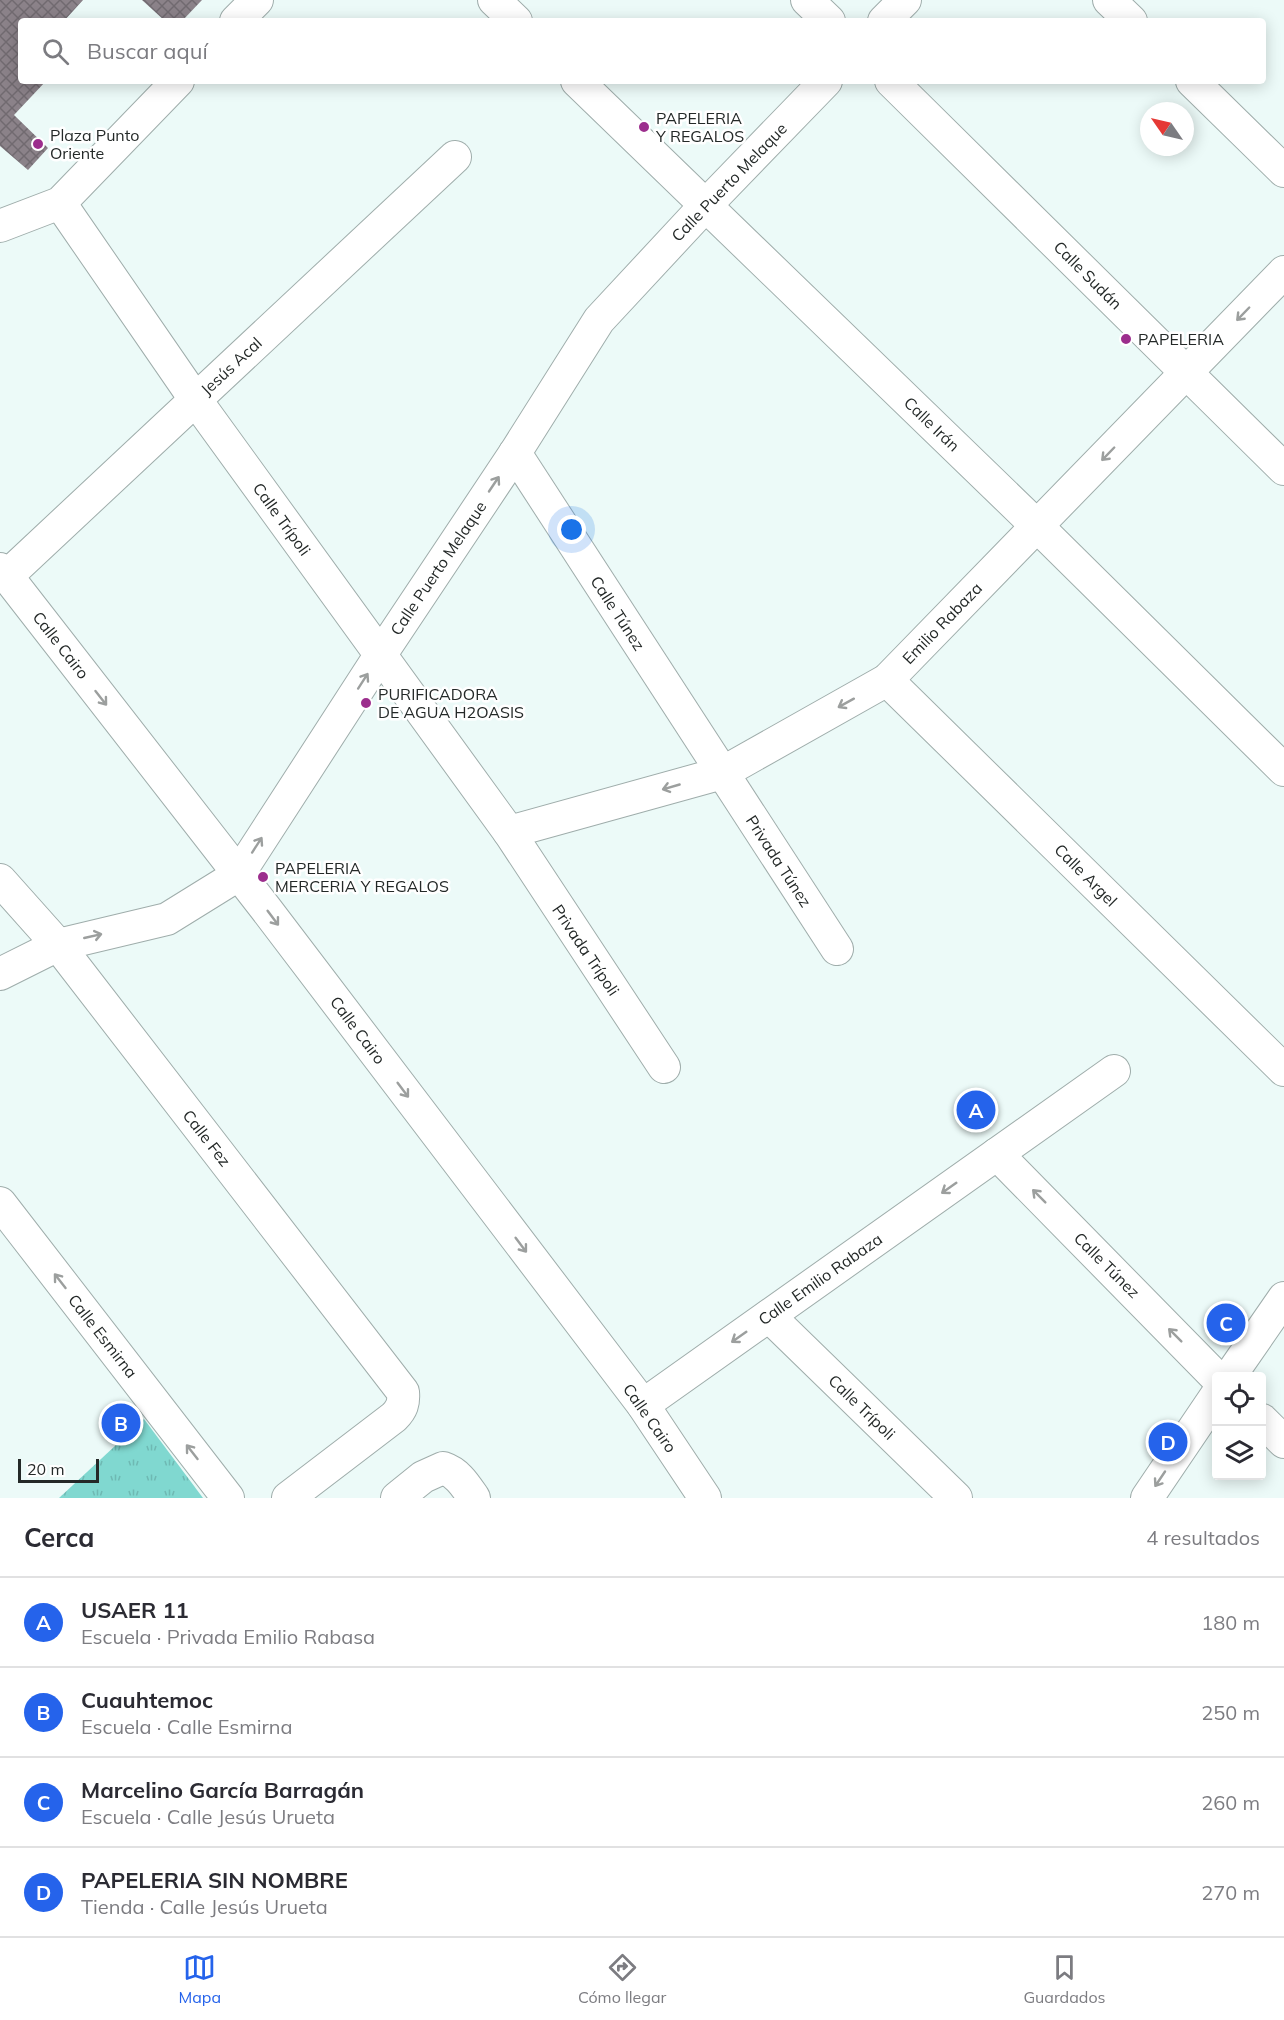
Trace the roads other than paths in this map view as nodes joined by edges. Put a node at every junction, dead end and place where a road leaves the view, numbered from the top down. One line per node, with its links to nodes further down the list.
1 (256, 0): 6 (street)
2 (494, 0): 7 (street)
3 (807, 0): 8 (street)
4 (904, 0): 9 (street)
5 (1109, 0): 10 (street)
6 (239, 18)
7 (513, 18)
8 (826, 18)
9 (887, 18)
10 (1128, 18)
11 (175, 84): 18 (street)
12 (580, 84): 19 (street, Calle Irán)
13 (823, 84): 19 (street, Calle Puerto Melaque)
14 (894, 84): 22 (street, Calle Sudán)
15 (1195, 84): 17 (street)
16 (455, 157): 23 (street, Jesús Acal)
17 (1284, 171)
18 (60, 203): 20 (street); 23 (street, Calle Trípoli)
19 (705, 206): 24 (street, Calle Puerto Melaque); 26 (street, Calle Irán)
20 (0, 226)
21 (1284, 272): 22 (street, Emilio Rabaza, one-way to 22)
22 (1186, 373): 25 (street, Calle Sudán); 26 (street, Emilio Rabaza, one-way to 26)
23 (195, 399): 27 (street, Jesús Acal); 28 (street, Calle Trípoli)
24 (514, 453): 28 (street, Calle Puerto Melaque, one-way to 24); 31 (street, Calle Túnez)
25 (1284, 469)
26 (1037, 526): 29 (street, Emilio Rabaza); 30 (street, Calle Irán)
27 (4, 573): 33 (street, Calle Cairo, one-way to 33)
28 (381, 654): 32 (street, Calle Trípoli); 33 (street, Calle Puerto Melaque, one-way to 28)
29 (887, 680): 31 (street, Emilio Rabaza, one-way to 31); 39 (street, Calle Argel)
30 (1284, 770)
31 (722, 773): 32 (street, Emilio Rabaza, one-way to 32); 36 (street, Privada Túnez)
32 (508, 832): 38 (street, Privada Trípoli)
33 (238, 875): 35 (street, Calle Puerto Melaque, one-way to 33); 48 (street, Calle Cairo, one-way to 48)
34 (0, 880): 35 (street, Calle Fez)
35 (58, 945): 37 (street, Calle Puerto Melaque); 52 (street, Calle Fez)
36 (837, 948)
37 (0, 974)
38 (664, 1067)
39 (1284, 1070)
40 (1114, 1071): 41 (street, Calle Emilio Rabaza)
41 (997, 1154): 44 (street, Calle Emilio Rabaza, one-way to 44); 46 (street, Calle Túnez, one-way to 41)
42 (0, 1203): 51 (street, Calle Esmirna, one-way to 42)
43 (1284, 1298): 45 (street)
44 (769, 1316): 48 (street, Calle Emilio Rabaza, one-way to 48); 56 (street, Calle Trípoli)
45 (1233, 1372)
46 (1212, 1373)
47 (1212, 1402): 57 (street, one-way to 57)
48 (643, 1405): 55 (street, Calle Cairo)
49 (1266, 1424): 50 (street)
50 (1284, 1442)
51 (228, 1498)
52 (288, 1498)
53 (397, 1498): 54 (street)
54 (474, 1498)
55 (705, 1498)
56 (956, 1498)
57 (1147, 1498)

